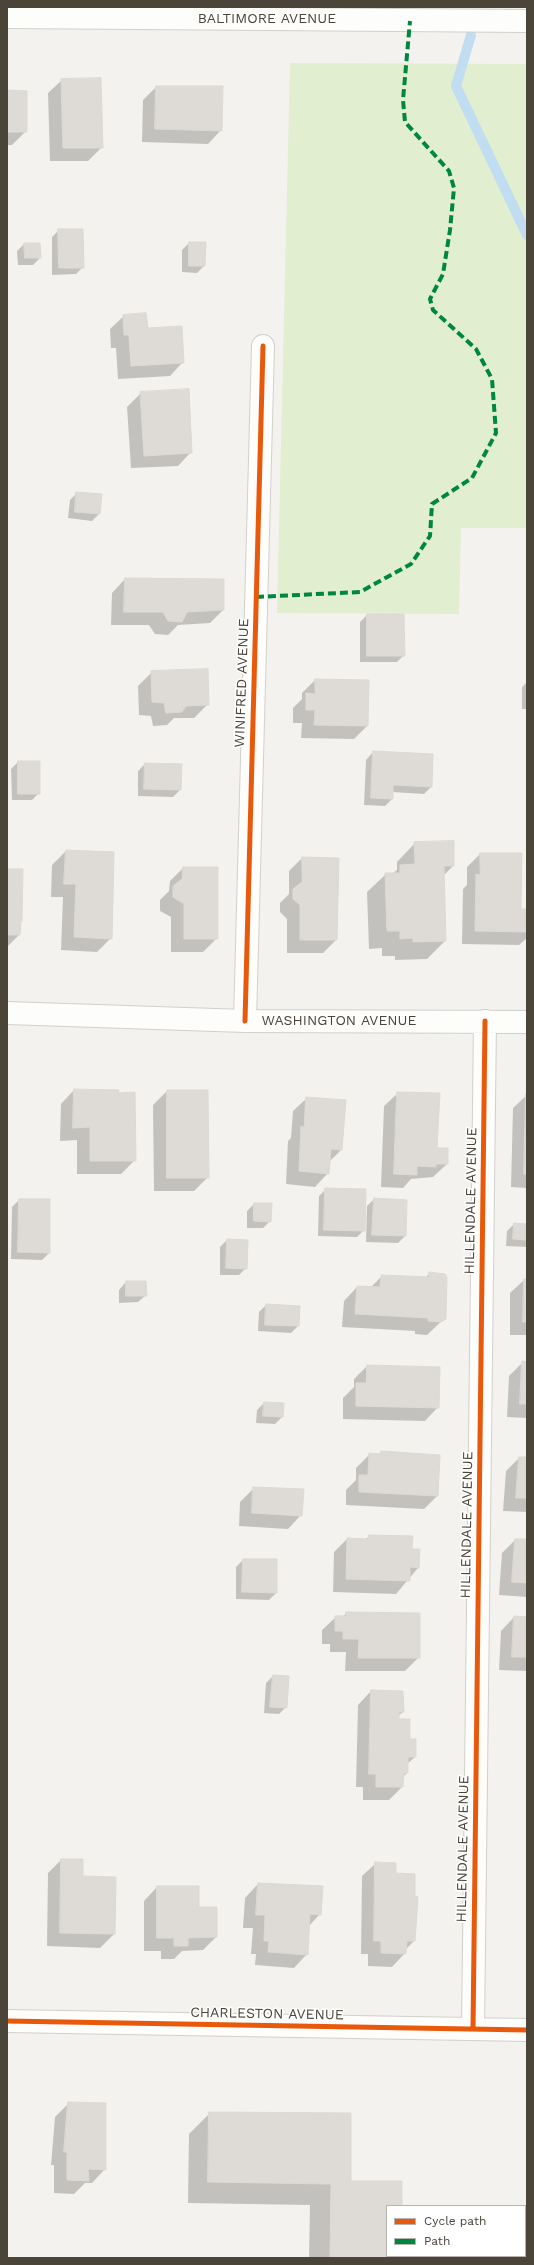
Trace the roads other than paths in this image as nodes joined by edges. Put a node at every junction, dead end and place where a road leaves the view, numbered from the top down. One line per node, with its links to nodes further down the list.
1 (7, 17): 2 (street, BALTIMORE AVENUE)
2 (527, 21)
3 (263, 346): 5 (street, WINIFRED AVENUE)
4 (7, 1013): 5 (street, WASHINGTON AVENUE)
5 (245, 1021): 6 (street, WASHINGTON AVENUE)
6 (485, 1021): 7 (street, WASHINGTON AVENUE); 9 (street, HILLENDALE AVENUE)
7 (527, 1022)
8 (7, 2021): 9 (street, CHARLESTON AVENUE)
9 (473, 2029): 10 (street, CHARLESTON AVENUE)
10 (527, 2030)

